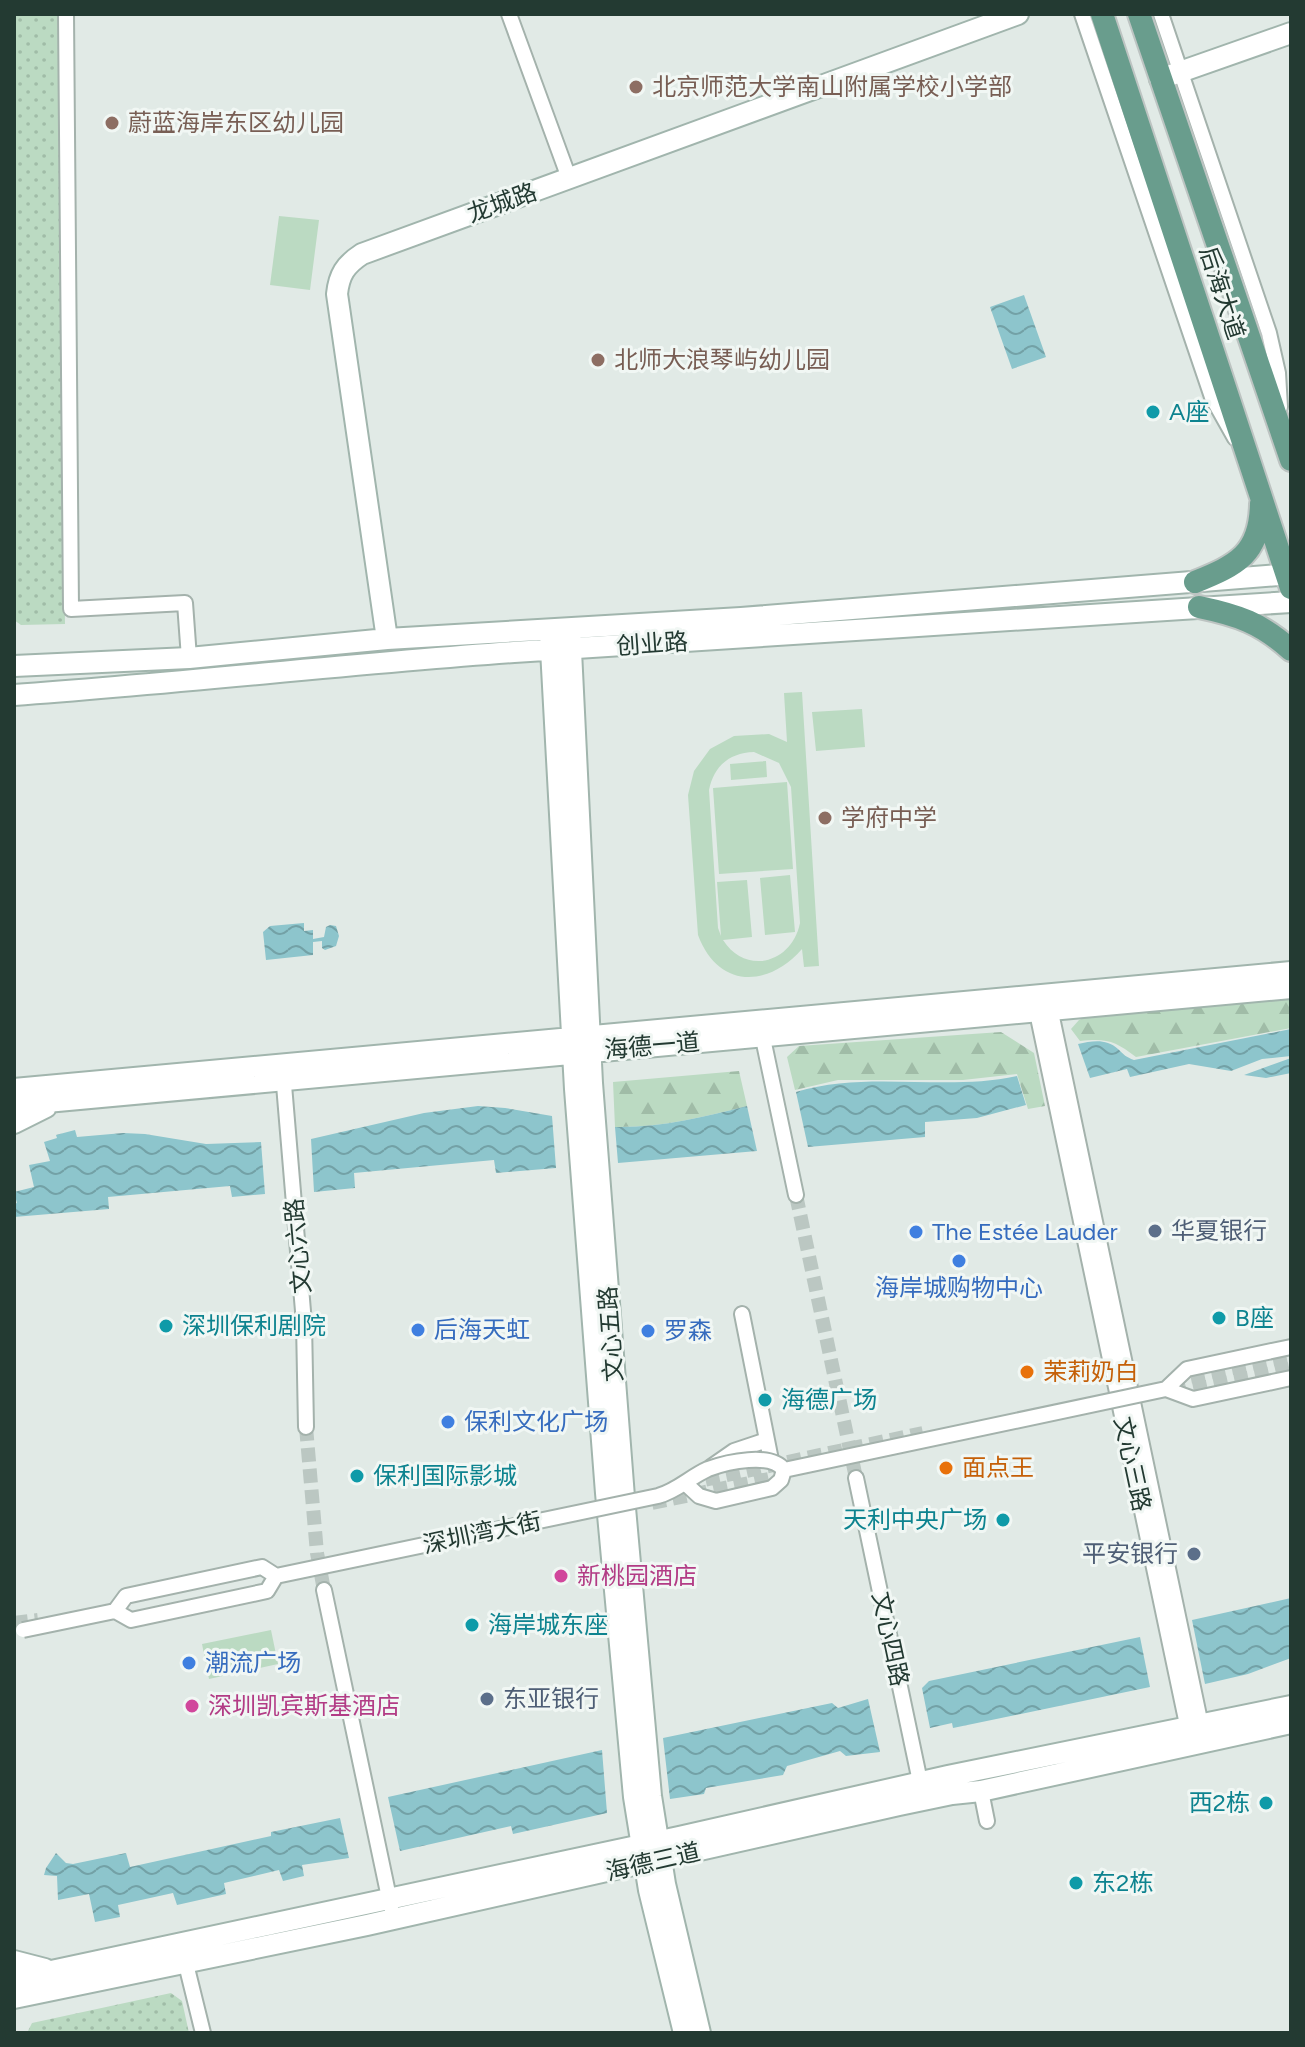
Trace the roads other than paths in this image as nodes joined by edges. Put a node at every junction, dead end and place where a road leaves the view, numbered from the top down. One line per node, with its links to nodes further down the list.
1 (66, 14): 22 (street)
2 (509, 14): 10 (street)
3 (1018, 14): 10 (main road, 龙城路)
4 (1082, 14): 12 (street)
5 (1102, 14): 12 (main road, 后海大道)
6 (1139, 14): 9 (main road, 后海大道)
7 (1161, 14): 9 (street)
8 (1291, 33): 9 (main road)
9 (1170, 76): 11 (main road, 后海大道)
10 (569, 178): 18 (main road, 龙城路)
11 (1291, 460)
12 (1253, 468): 13 (main road, 后海大道)
13 (1261, 491): 14 (main road, 后海大道); 15 (main road)
14 (1290, 579): 15 (main road, 创业路)
15 (1195, 582): 19 (main road, 创业路)
16 (1291, 602): 17 (main road, 创业路)
17 (1199, 607): 19 (main road, 创业路); 20 (main road)
18 (387, 639): 19 (main road, 创业路); 22 (main road, 创业路)
19 (561, 640): 25 (main road, 创业路); 33 (main road, 文心五路)
20 (1291, 650)
21 (14, 653): 23 (main road)
22 (189, 658): 23 (main road, 创业路); 25 (main road)
23 (68, 662): 24 (main road, 创业路)
24 (14, 666)
25 (191, 679): 26 (main road, 创业路)
26 (72, 691): 27 (main road, 创业路); 28 (main road)
27 (14, 695)
28 (14, 709)
29 (1291, 972): 31 (main road, 海德一道)
30 (1291, 988): 31 (main road, 海德一道)
31 (1042, 1002): 32 (main road, 海德一道); 57 (street, 文心三路)
32 (761, 1029): 33 (main road, 海德一道); 41 (street)
33 (581, 1045): 34 (main road, 海德一道); 61 (main road, 文心五路)
34 (283, 1072): 36 (main road, 海德一道); 38 (main road, 海德一道); 46 (street, 文心六路)
35 (14, 1077): 36 (main road)
36 (37, 1087): 37 (main road, 海德一道)
37 (14, 1089)
38 (71, 1099): 39 (main road, 海德一道); 40 (main road)
39 (14, 1105)
40 (14, 1123)
41 (796, 1195)
42 (742, 1314): 47 (street)
43 (1291, 1347): 45 (street, bridge)
44 (1291, 1378): 45 (street, bridge)
45 (1166, 1389): 48 (street, bridge)
46 (306, 1427)
47 (769, 1450): 48 (street, bridge); 50 (street, 深圳湾大街, bridge)
48 (784, 1470): 50 (street, bridge)
49 (856, 1478): 58 (street, 文心四路)
50 (686, 1484): 51 (street, 深圳湾大街, bridge)
51 (276, 1576): 53 (street, 深圳湾大街, bridge); 53 (street, 深圳湾大街, bridge)
52 (324, 1590): 62 (street)
53 (115, 1611): 54 (street, 深圳湾大街, bridge)
54 (14, 1632)
55 (1291, 1706): 57 (main road, 海德三道)
56 (1291, 1723): 57 (main road, 海德三道)
57 (1196, 1735): 58 (main road, 海德三道); 59 (main road, 海德三道)
58 (922, 1791): 59 (main road, 海德三道); 61 (main road, 海德三道)
59 (981, 1791): 60 (street)
60 (987, 1821)
61 (651, 1853): 62 (main road, 海德三道); 71 (main road, 文心五路); 72 (main road, 文心五路)
62 (392, 1909): 63 (main road, 海德三道)
63 (184, 1954): 65 (main road, 海德三道); 67 (main road, 海德三道); 70 (street)
64 (14, 1961): 65 (main road)
65 (57, 1970): 66 (main road, 海德三道)
66 (14, 1979)
67 (47, 1992): 68 (main road, 海德三道); 69 (main road)
68 (14, 1998)
69 (14, 2011)
70 (203, 2033)
71 (684, 2033)
72 (700, 2033)

